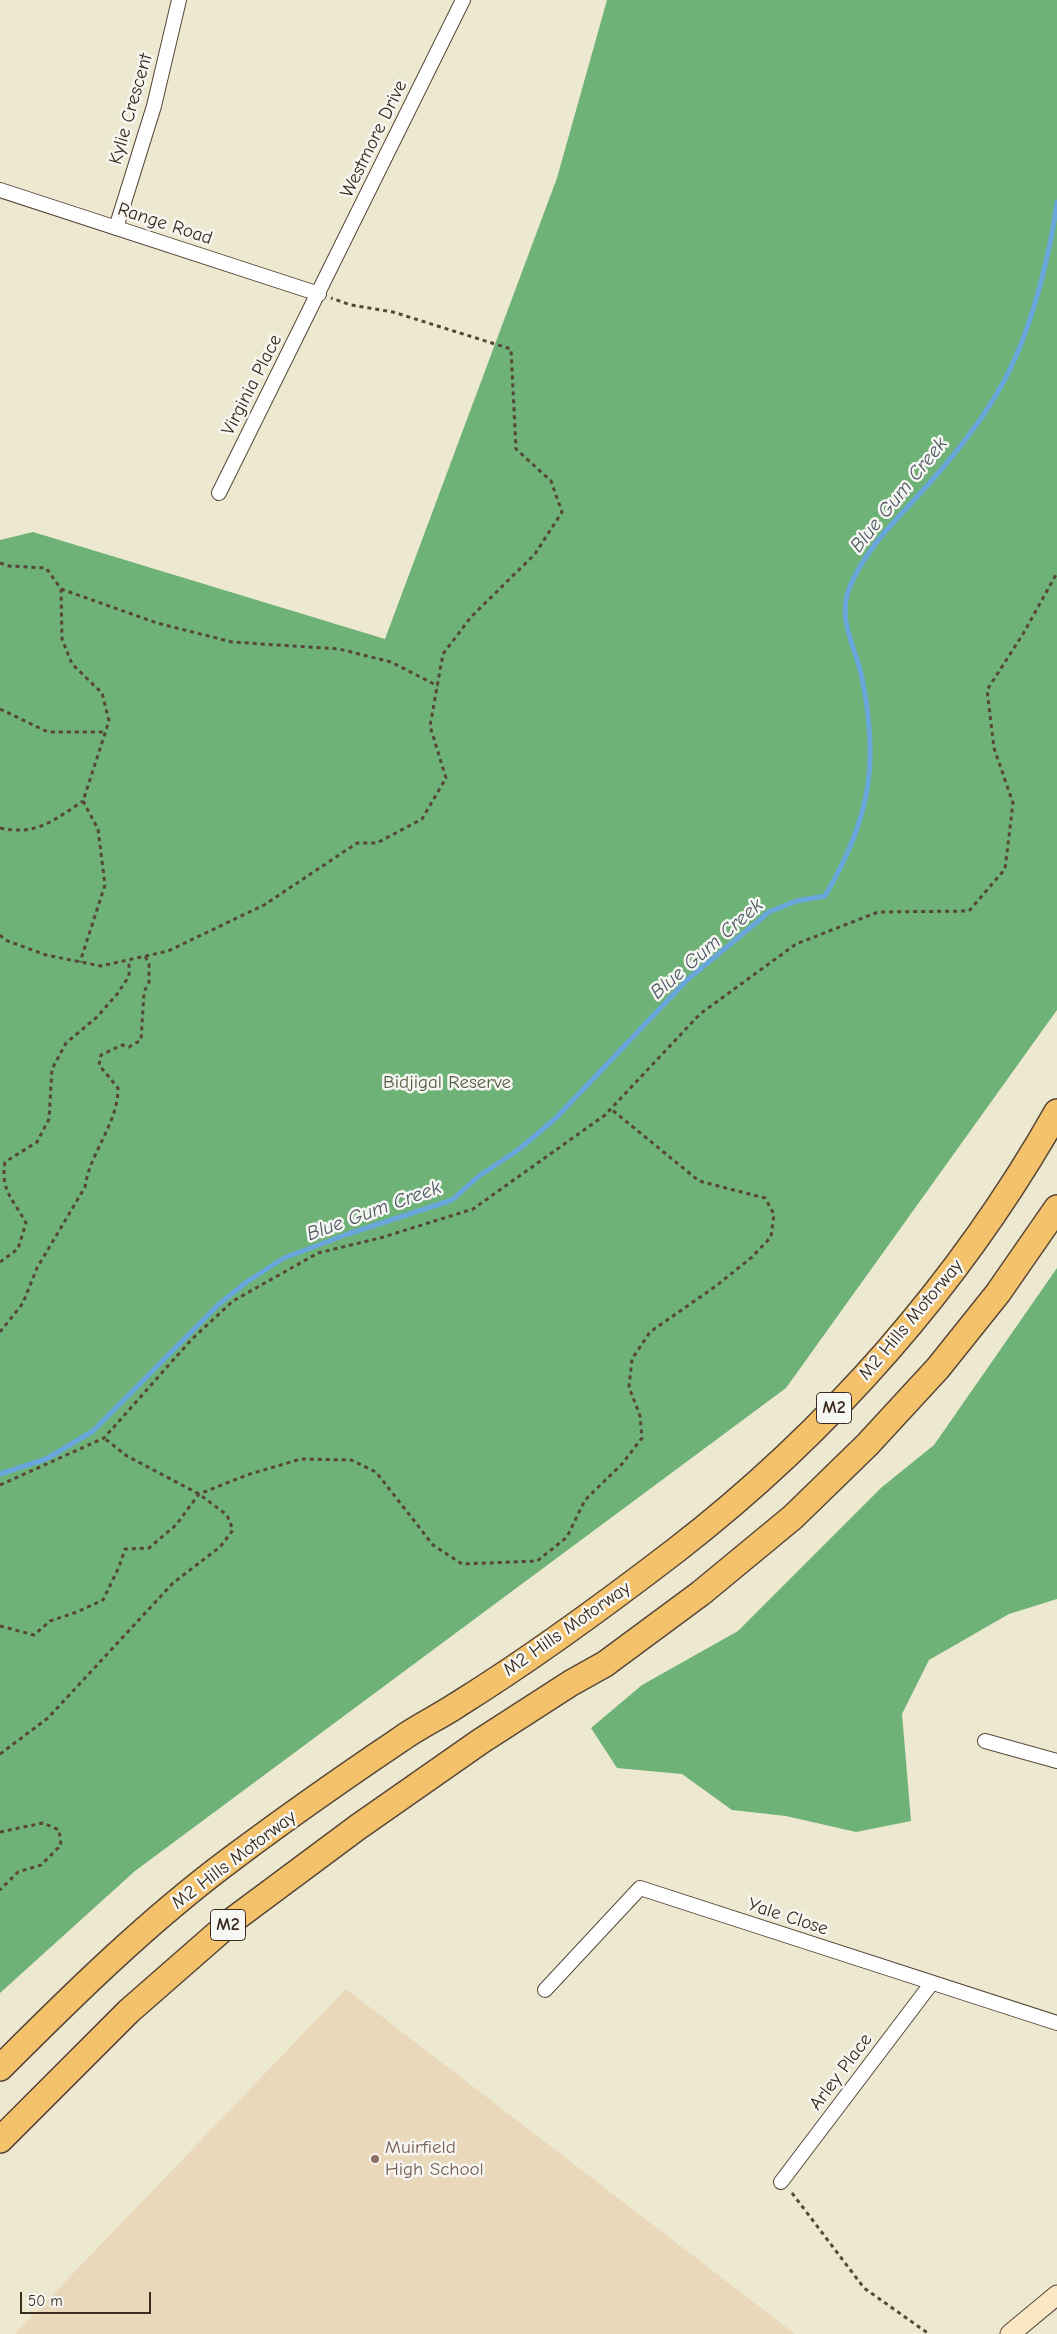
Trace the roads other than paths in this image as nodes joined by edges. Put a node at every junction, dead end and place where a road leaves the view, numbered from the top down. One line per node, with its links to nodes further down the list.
1 (179, 0): 4 (street, Kylie Crescent)
2 (464, 0): 5 (street, Westmore Drive)
3 (0, 190): 4 (street, Range Road)
4 (116, 228): 5 (street, Range Road)
5 (319, 294): 6 (street, Virginia Place)
6 (219, 493)
7 (1057, 1112): 14 (highway, M2 Hills Motorway / M2)
8 (1057, 1208): 15 (highway, M2)
9 (985, 1741): 10 (street)
10 (1057, 1761)
11 (931, 1984): 12 (street, Yale Close); 13 (street, Yale Close); 16 (street, Arley Place)
12 (545, 1990)
13 (1057, 2023)
14 (0, 2068)
15 (0, 2140)
16 (781, 2182)
17 (1057, 2295): 18 (main road)
18 (1010, 2334)

